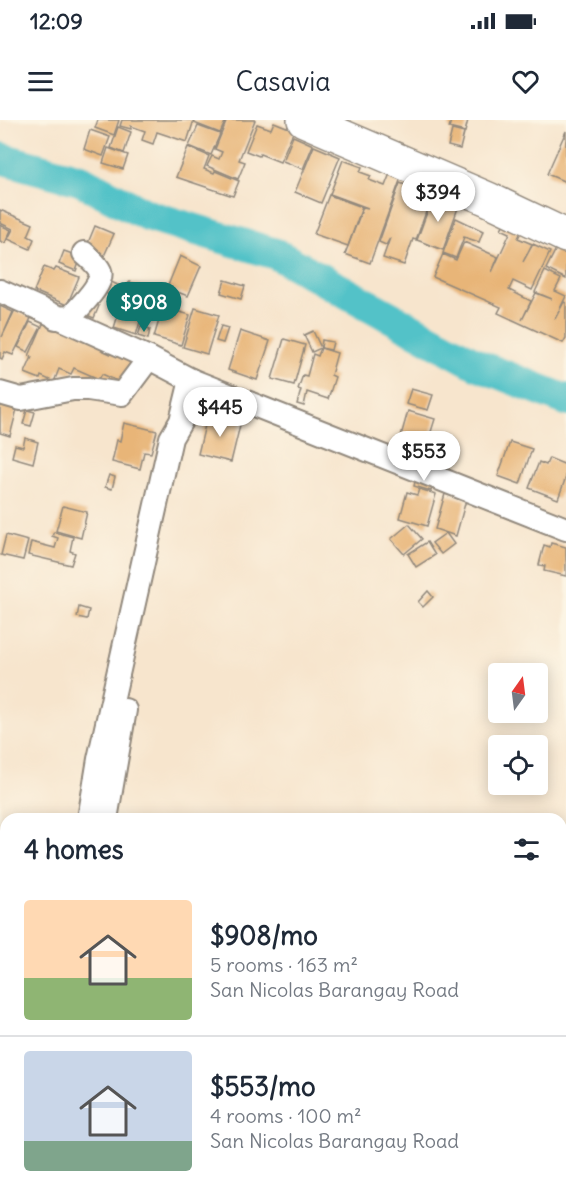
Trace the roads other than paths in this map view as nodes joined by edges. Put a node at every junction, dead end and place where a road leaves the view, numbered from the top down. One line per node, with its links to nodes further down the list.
1 (304, 120): 2 (highway)
2 (566, 236)
3 (84, 253): 5 (street)
4 (0, 291): 5 (street)
5 (56, 318): 6 (street)
6 (149, 358): 7 (street); 8 (street)
7 (191, 380): 9 (street); 10 (street)
8 (0, 393)
9 (566, 529)
10 (108, 760): 11 (street); 12 (street)
11 (91, 813)
12 (106, 813)

